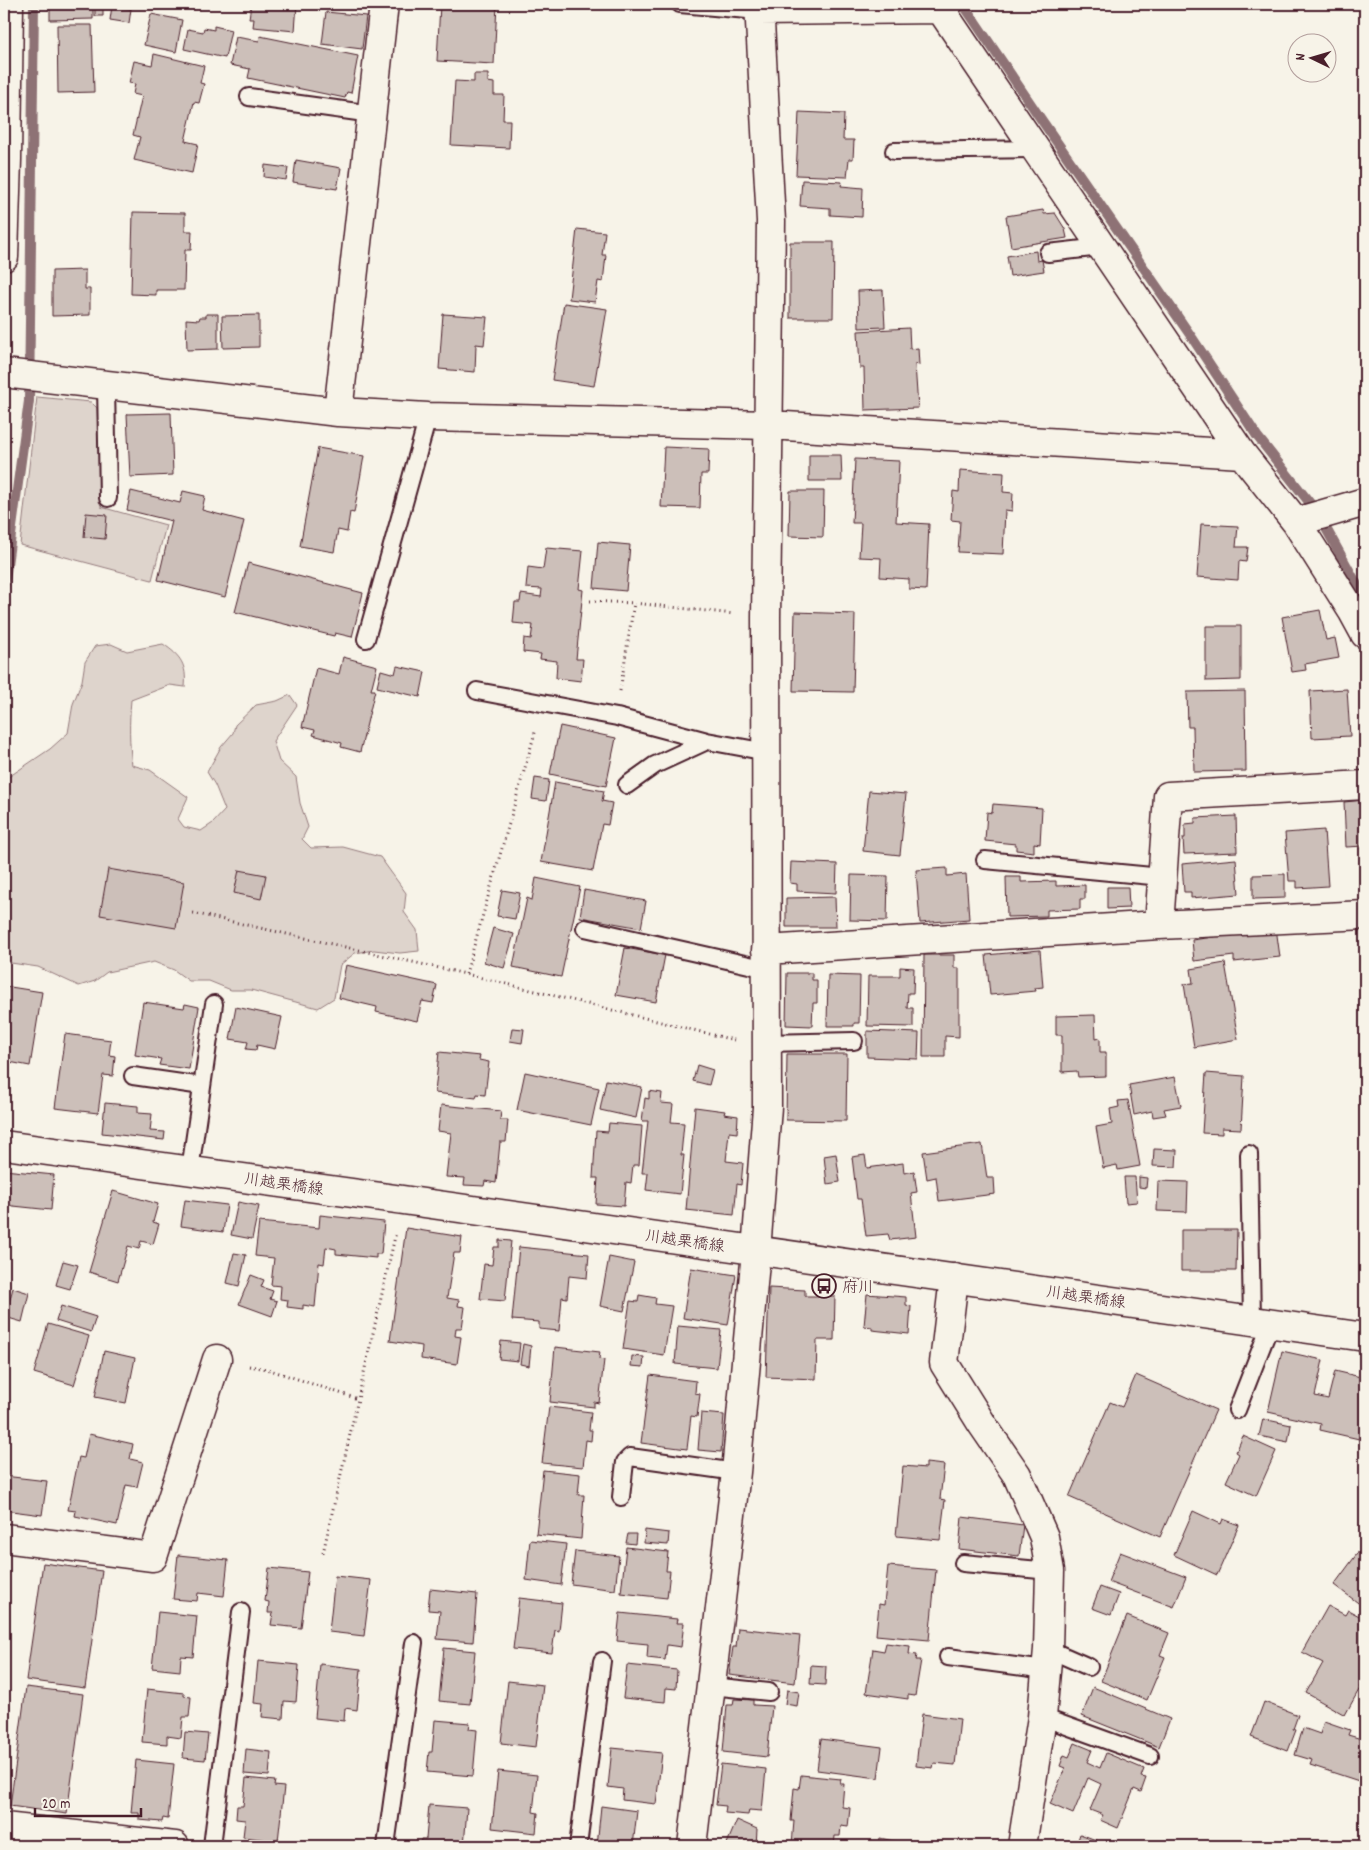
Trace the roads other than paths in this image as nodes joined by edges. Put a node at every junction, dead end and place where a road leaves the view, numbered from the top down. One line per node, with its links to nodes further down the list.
1 (9, 4): 6 (street)
2 (384, 4): 8 (street)
3 (680, 4): 5 (lane)
4 (942, 5): 5 (street); 9 (street)
5 (759, 7): 18 (street)
6 (6, 68): 13 (street)
7 (250, 97): 8 (lane)
8 (372, 114): 16 (street)
9 (1034, 149): 10 (lane); 11 (street)
10 (894, 151)
11 (1101, 246): 12 (lane); 19 (street)
12 (1048, 253)
13 (4, 257)
14 (4, 373): 15 (street)
15 (106, 385): 16 (street); 20 (lane)
16 (338, 412): 17 (street)
17 (428, 417): 18 (street); 24 (lane)
18 (769, 425): 19 (street); 27 (street)
19 (1242, 454): 22 (street)
20 (108, 498)
21 (1365, 502): 22 (street)
22 (1296, 522): 23 (street)
23 (1365, 634)
24 (366, 639)
25 (477, 691): 26 (lane)
26 (708, 741): 27 (lane); 28 (lane)
27 (767, 752): 35 (street)
28 (627, 785)
29 (1365, 785): 31 (street)
30 (985, 860): 31 (lane)
31 (1162, 877): 33 (street)
32 (1365, 915): 33 (street)
33 (1159, 925): 35 (street)
34 (585, 928): 35 (lane)
35 (766, 959): 38 (street)
36 (214, 1004): 40 (lane)
37 (854, 1041): 38 (lane)
38 (766, 1043): 44 (street)
39 (133, 1076): 40 (lane)
40 (202, 1086): 43 (lane)
41 (4, 1145): 43 (street, 川越栗橋線)
42 (1249, 1154): 46 (lane)
43 (190, 1170): 44 (street, 川越栗橋線)
44 (756, 1251): 45 (street, 川越栗橋線); 50 (street)
45 (954, 1278): 46 (street, 川越栗橋線); 54 (street)
46 (1261, 1321): 47 (street, 川越栗橋線); 49 (lane)
47 (1365, 1337)
48 (218, 1359): 52 (street)
49 (1237, 1410)
50 (736, 1472): 51 (lane); 61 (street)
51 (621, 1497)
52 (4, 1538)
53 (963, 1562): 54 (lane)
54 (1050, 1571): 58 (street)
55 (241, 1612): 67 (lane)
56 (414, 1643): 68 (lane)
57 (948, 1657): 58 (lane)
58 (1047, 1660): 60 (lane); 63 (street)
59 (602, 1661): 69 (lane)
60 (1089, 1666)
61 (711, 1686): 62 (lane); 70 (street)
62 (769, 1692)
63 (1042, 1717): 64 (lane); 71 (street)
64 (1150, 1756)
65 (4, 1827): 66 (street)
66 (175, 1846)
67 (212, 1846)
68 (386, 1846)
69 (578, 1846)
70 (692, 1846)
71 (1022, 1846)

